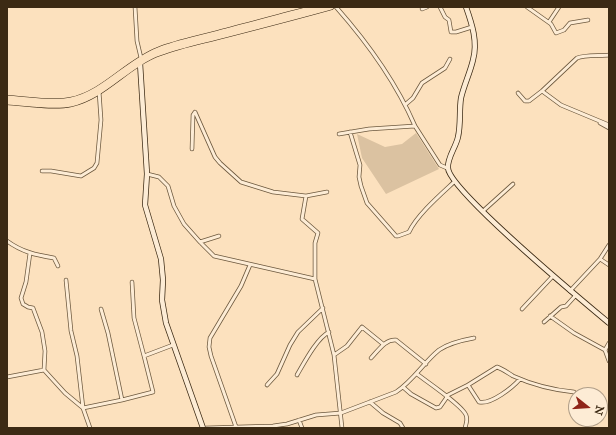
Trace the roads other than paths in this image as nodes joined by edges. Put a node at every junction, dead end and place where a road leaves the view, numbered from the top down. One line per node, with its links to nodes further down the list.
1 (135, 7): 16 (street)
2 (317, 7): 16 (main road)
3 (331, 7): 16 (main road)
4 (336, 7): 22 (street)
5 (427, 7): 10 (street)
6 (440, 7): 13 (street)
7 (466, 7): 13 (street)
8 (527, 7): 12 (street)
9 (559, 7): 12 (street)
10 (422, 9)
11 (588, 20): 12 (street)
12 (549, 22)
13 (472, 27): 30 (street)
14 (609, 55): 18 (street)
15 (450, 59): 22 (street)
16 (140, 61): 17 (main road); 20 (main road); 32 (street)
17 (99, 91): 21 (main road); 31 (street)
18 (542, 91): 19 (street); 23 (street)
19 (518, 93)
20 (7, 98)
21 (7, 102)
22 (406, 104): 25 (street)
23 (592, 118): 24 (street); 26 (street)
24 (609, 125)
25 (414, 126): 27 (street); 30 (street)
26 (609, 128)
27 (350, 132): 28 (street); 33 (street)
28 (339, 134)
29 (192, 149): 36 (street)
30 (448, 168): 33 (street)
31 (42, 171)
32 (147, 174): 40 (street); 63 (street)
33 (454, 182): 37 (street)
34 (513, 184): 37 (street)
35 (327, 192): 36 (street)
36 (306, 196): 48 (street)
37 (483, 211): 47 (street)
38 (218, 236): 40 (street)
39 (7, 241): 42 (street)
40 (200, 242): 44 (street)
41 (609, 245): 43 (street)
42 (30, 254): 46 (street); 70 (street)
43 (600, 259): 45 (street); 51 (street)
44 (250, 265): 48 (street); 85 (street)
45 (609, 265)
46 (58, 266)
47 (553, 276): 51 (street); 55 (street)
48 (315, 279): 53 (street)
49 (66, 280): 82 (street)
50 (132, 282): 66 (street)
51 (570, 291): 52 (street)
52 (576, 295): 56 (street); 58 (street)
53 (323, 308): 59 (street); 75 (street)
54 (101, 309): 80 (street)
55 (522, 309)
56 (550, 316): 57 (street); 64 (street)
57 (544, 322)
58 (609, 323)
59 (329, 332): 65 (street); 72 (street)
60 (474, 338): 69 (street)
61 (609, 343): 64 (street)
62 (383, 344): 65 (street); 67 (street); 69 (street)
63 (173, 345): 66 (street); 88 (street)
64 (604, 350): 68 (street)
65 (334, 355): 83 (street)
66 (144, 356): 80 (street)
67 (371, 358)
68 (609, 360)
69 (426, 364): 71 (street)
70 (44, 370): 73 (street); 82 (street)
71 (417, 374): 77 (street); 79 (street)
72 (297, 375)
73 (7, 377)
74 (520, 379): 76 (street); 76 (street); 78 (street)
75 (267, 385)
76 (468, 385): 79 (street)
77 (403, 387): 79 (street); 81 (street)
78 (568, 391)
79 (447, 396): 93 (street)
80 (122, 400): 82 (street)
81 (370, 402): 83 (street); 92 (street)
82 (83, 408): 87 (street)
83 (340, 413): 84 (street); 91 (street)
84 (299, 420): 86 (street); 90 (street)
85 (236, 427): 86 (street); 89 (street)
86 (273, 427)
87 (90, 428)
88 (203, 428)
89 (206, 428)
90 (302, 428)
91 (342, 428)
92 (404, 428)
93 (465, 428)

